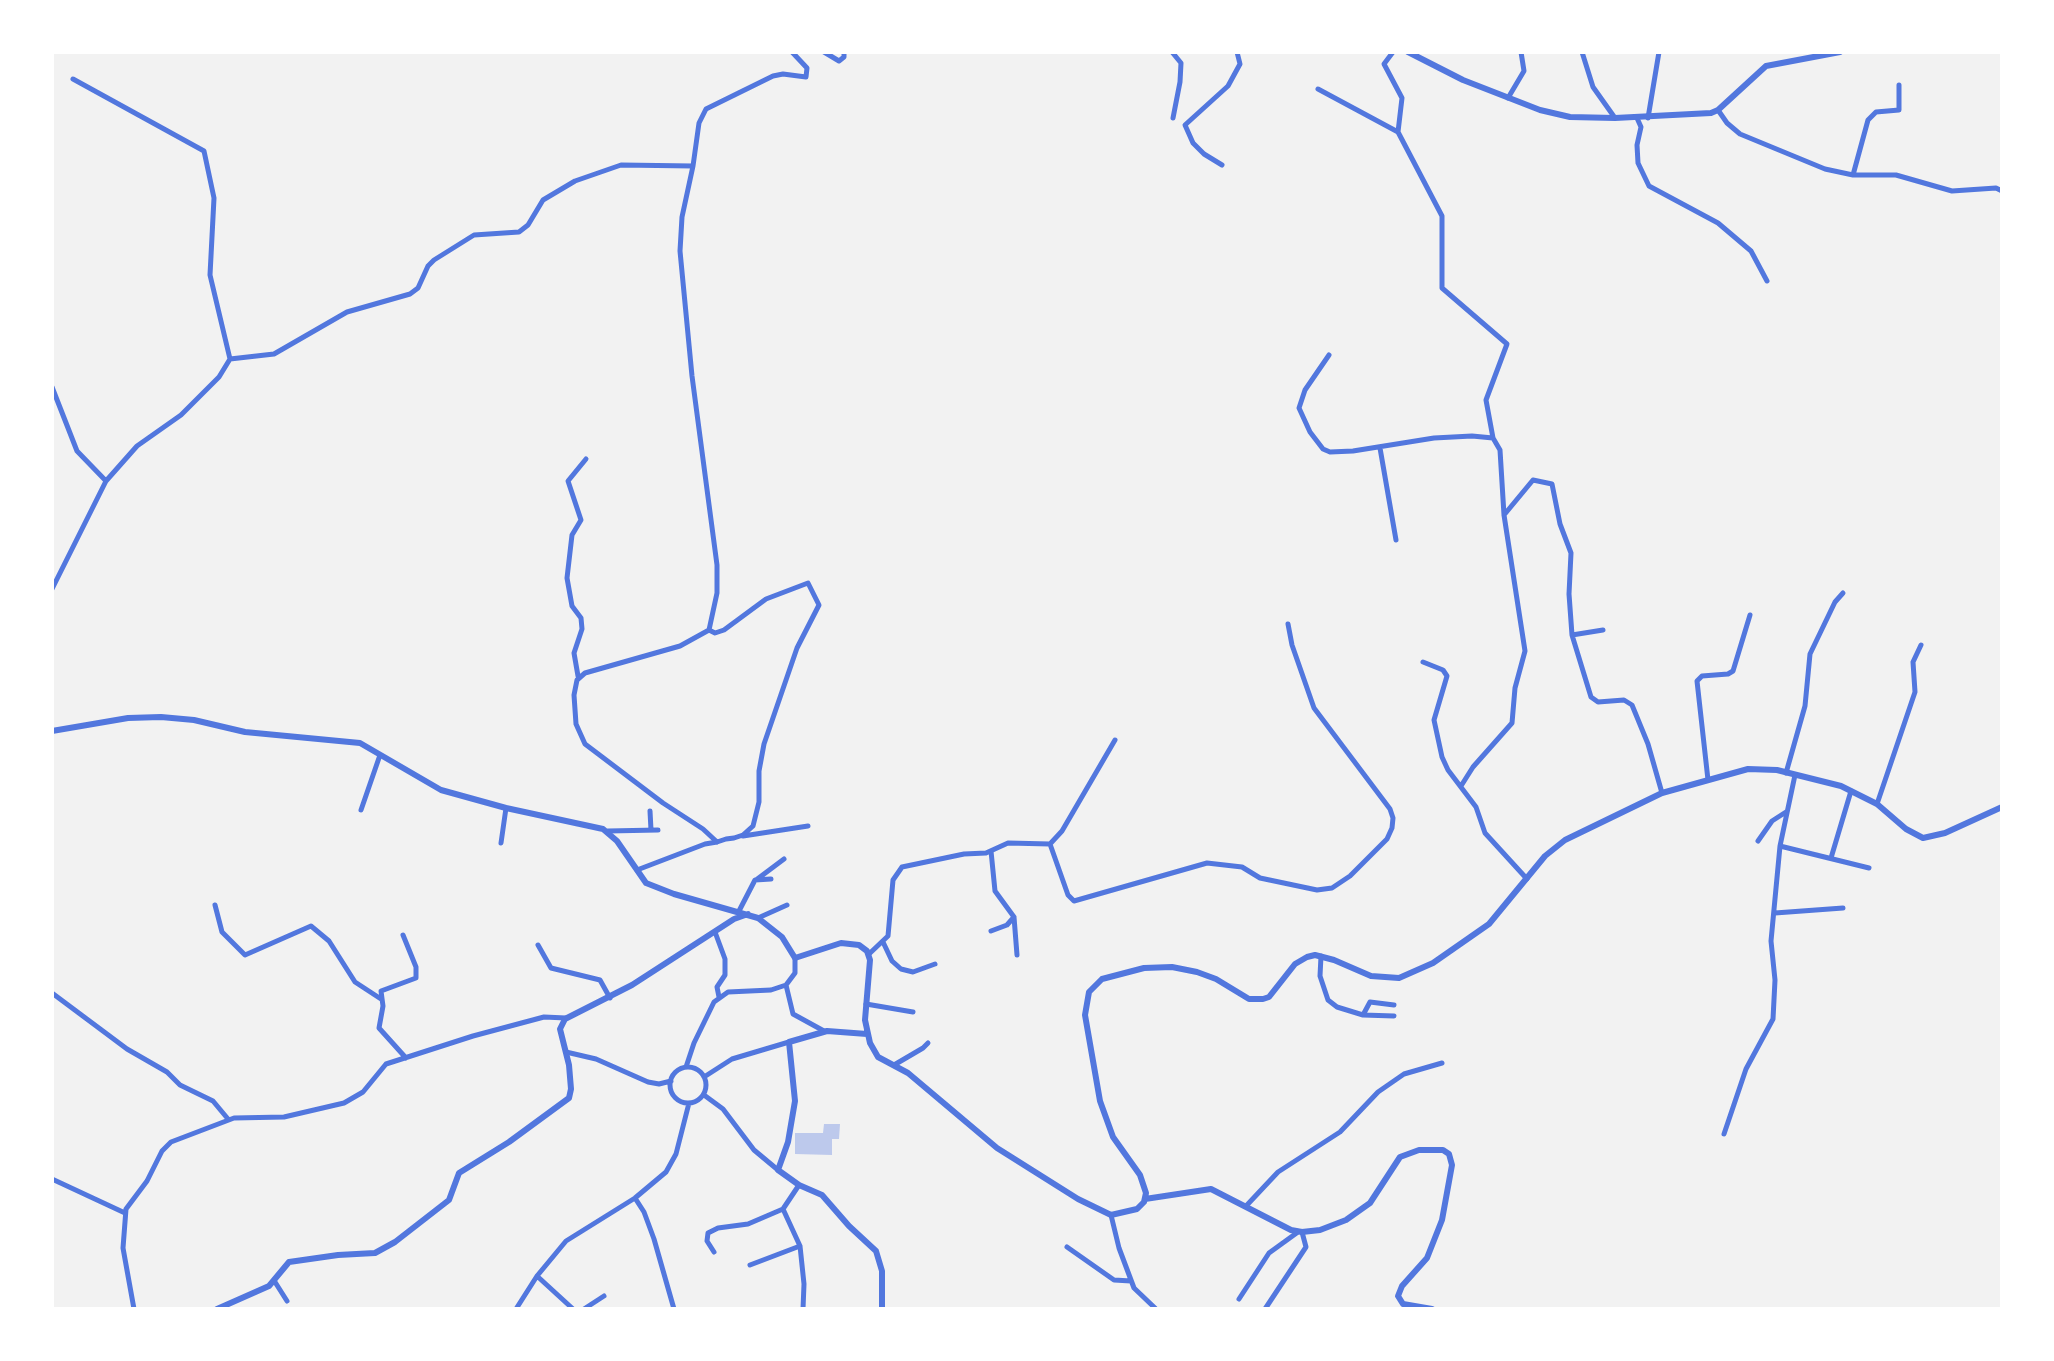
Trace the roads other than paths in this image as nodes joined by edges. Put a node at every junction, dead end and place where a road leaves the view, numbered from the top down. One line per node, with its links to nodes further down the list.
1 (792, 52): 23 (street)
2 (824, 52): 3 (street)
3 (844, 52)
4 (1172, 52): 17 (street)
5 (1237, 52): 22 (street)
6 (1393, 52): 21 (street)
7 (1408, 52): 15 (street)
8 (1521, 52): 15 (street)
9 (1582, 52): 18 (street)
10 (1659, 52): 20 (street)
11 (1840, 52): 16 (street)
12 (73, 79): 28 (street)
13 (1899, 85): 24 (street)
14 (1318, 89): 21 (street)
15 (1508, 98): 18 (street)
16 (1718, 110): 20 (street); 24 (street)
17 (1173, 118)
18 (1615, 118): 19 (street)
19 (1637, 118): 20 (street); 26 (street)
20 (1648, 118)
21 (1398, 132): 30 (street)
22 (1222, 165)
23 (693, 166): 28 (street); 40 (street)
24 (1853, 175): 25 (street)
25 (2002, 191)
26 (1767, 281)
27 (1329, 355): 31 (street)
28 (230, 359): 33 (street)
29 (52, 387): 33 (street)
30 (1493, 438): 31 (street); 34 (street)
31 (1380, 448): 35 (street)
32 (586, 459): 45 (street)
33 (106, 481): 36 (street)
34 (1504, 515): 42 (street); 52 (street)
35 (1396, 540)
36 (52, 589)
37 (1843, 593): 49 (street)
38 (1750, 615): 51 (street)
39 (1288, 624): 69 (street)
40 (709, 630): 45 (street); 65 (street)
41 (1603, 630): 42 (street)
42 (1572, 635): 54 (street)
43 (1921, 645): 55 (street)
44 (1423, 662): 52 (street)
45 (579, 677): 67 (street)
46 (52, 731): 48 (street)
47 (1115, 740): 69 (street)
48 (380, 754): 57 (street); 58 (street)
49 (1786, 773): 50 (street); 51 (street)
50 (1795, 775): 53 (street); 60 (street)
51 (1708, 780): 54 (street)
52 (1461, 786): 77 (street)
53 (1851, 790): 55 (street); 72 (street)
54 (1662, 793): 77 (street)
55 (1877, 804): 56 (street)
56 (2002, 807)
57 (506, 808): 64 (street); 68 (street)
58 (361, 810)
59 (650, 811): 62 (street)
60 (1787, 811): 66 (street); 70 (street)
61 (808, 826): 65 (street)
62 (651, 830): 63 (street); 64 (street)
63 (658, 830)
64 (608, 831): 75 (street)
65 (738, 836): 67 (street)
66 (1758, 841)
67 (717, 842): 75 (street)
68 (501, 843)
69 (1050, 844): 71 (street)
70 (1780, 846): 72 (street); 83 (street)
71 (991, 851): 85 (street); 90 (street)
72 (1831, 858): 74 (street)
73 (784, 859): 78 (street)
74 (1869, 868)
75 (637, 870): 82 (street)
76 (771, 879): 78 (street)
77 (1527, 879): 94 (street)
78 (755, 880): 82 (street)
79 (215, 905): 101 (street)
80 (787, 905): 86 (street)
81 (1843, 908): 83 (street)
82 (739, 911): 84 (street)
83 (1775, 913): 122 (street)
84 (748, 914): 86 (street); 88 (street)
85 (1014, 917): 87 (street); 93 (street)
86 (758, 918): 95 (street)
87 (991, 931)
88 (715, 932): 99 (street); 100 (street)
89 (403, 935): 101 (street)
90 (883, 942): 92 (street); 96 (street)
91 (538, 945): 100 (street)
92 (869, 954): 95 (street); 102 (street)
93 (1017, 955)
94 (1321, 956): 105 (street); 127 (street)
95 (795, 958): 97 (street)
96 (935, 964)
97 (786, 985): 99 (street); 108 (street)
98 (52, 993): 121 (street)
99 (719, 997): 116 (street)
100 (610, 998): 107 (street)
101 (381, 999): 113 (street)
102 (866, 1004): 104 (street); 109 (street)
103 (1394, 1005): 105 (street)
104 (913, 1012)
105 (1363, 1015): 106 (street)
106 (1394, 1016)
107 (567, 1018): 112 (street); 113 (street)
108 (824, 1031): 109 (street); 110 (street)
109 (867, 1034): 115 (street)
110 (789, 1042): 117 (street); 123 (street)
111 (928, 1043): 115 (street)
112 (566, 1052): 118 (street); 139 (street)
113 (406, 1058): 121 (street)
114 (1442, 1063): 128 (street)
115 (893, 1066): 131 (street)
116 (686, 1067): 117 (street); 118 (street)
117 (704, 1077): 119 (street)
118 (671, 1081): 120 (street)
119 (704, 1095): 120 (street); 123 (street)
120 (689, 1103): 126 (street)
121 (229, 1119): 130 (street)
122 (1724, 1134)
123 (778, 1170): 125 (street)
124 (52, 1179): 130 (street)
125 (799, 1185): 129 (street); 150 (street)
126 (635, 1198): 137 (street); 148 (street)
127 (1145, 1199): 128 (street); 131 (street)
128 (1247, 1205): 132 (street)
129 (783, 1209): 133 (street); 135 (street)
130 (125, 1213): 143 (street)
131 (1111, 1215): 138 (street)
132 (1300, 1232): 141 (street); 152 (street); 153 (street)
133 (800, 1246): 136 (street); 149 (street)
134 (1067, 1247): 138 (street)
135 (714, 1252)
136 (750, 1265)
137 (537, 1276): 145 (street); 146 (street)
138 (1131, 1281): 151 (street)
139 (275, 1282): 142 (street); 144 (street)
140 (604, 1296): 147 (street)
141 (1239, 1299)
142 (287, 1301)
143 (134, 1309)
144 (217, 1309)
145 (516, 1309)
146 (573, 1309)
147 (584, 1309)
148 (674, 1309)
149 (803, 1309)
150 (882, 1309)
151 (1156, 1309)
152 (1265, 1309)
153 (1432, 1309)

